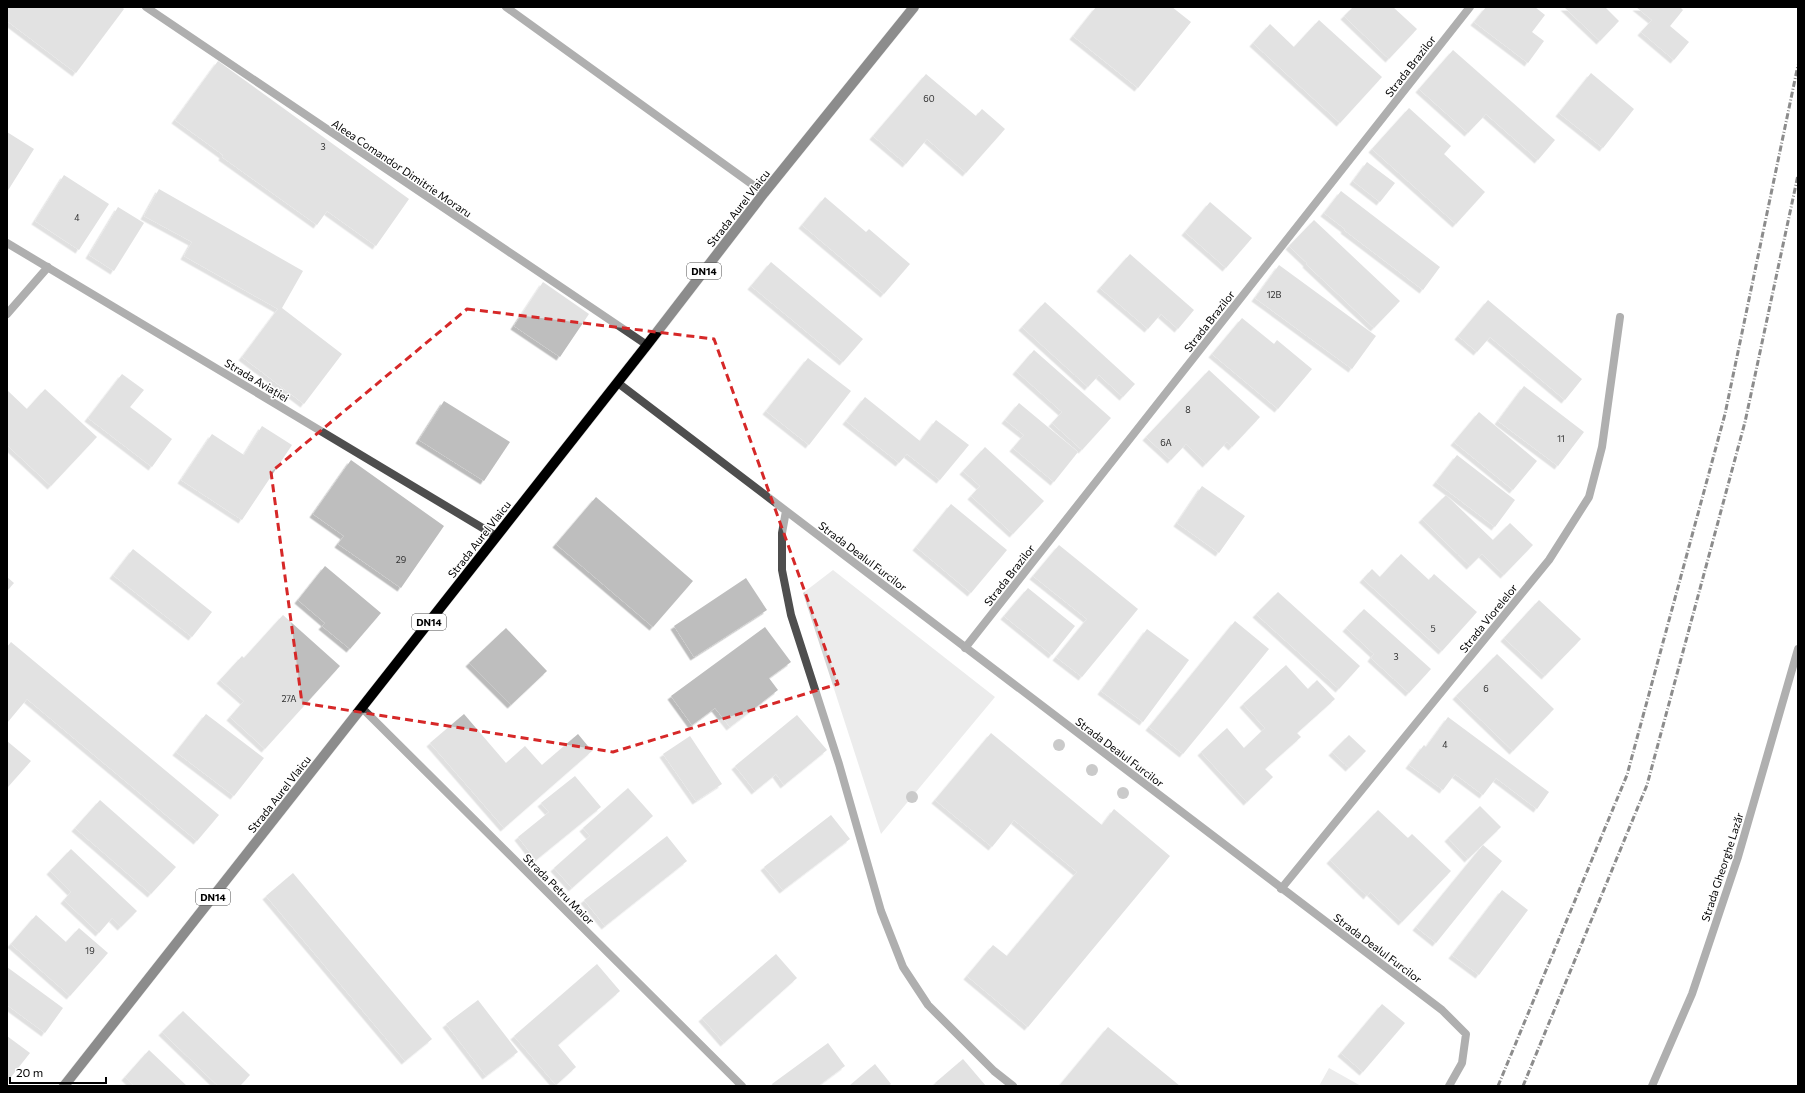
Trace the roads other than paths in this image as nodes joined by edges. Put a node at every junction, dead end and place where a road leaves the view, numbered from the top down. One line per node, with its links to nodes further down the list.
1 (146, 7): 10 (street, Aleea Comandor Dimitrie Moraru)
2 (506, 7): 5 (street)
3 (914, 7): 5 (main road, Strada Aurel Vlaicu / DN14)
4 (1470, 7): 14 (street, Strada Brazilor)
5 (764, 193): 10 (main road, Strada Aurel Vlaicu / DN14)
6 (7, 243): 7 (street, Strada Aviației)
7 (48, 267): 8 (street); 13 (street, Strada Aviației)
8 (7, 314)
9 (1620, 317): 17 (street, Strada Viorelelor)
10 (647, 345): 11 (main road, Strada Aurel Vlaicu / DN14)
11 (618, 383): 12 (street, Strada Dealul Furcilor); 13 (main road, Strada Aurel Vlaicu / DN14)
12 (786, 511): 14 (street, Strada Dealul Furcilor); 20 (street)
13 (496, 536): 16 (main road, Strada Aurel Vlaicu / DN14)
14 (965, 648): 17 (street, Strada Dealul Furcilor)
15 (1798, 649): 22 (street, Strada Gheorghe Lazăr)
16 (362, 708): 18 (main road, Strada Aurel Vlaicu / DN14); 19 (street, Strada Petru Maior)
17 (1281, 889): 21 (street, Strada Dealul Furcilor)
18 (64, 1086)
19 (742, 1086)
20 (1013, 1086)
21 (1449, 1086)
22 (1652, 1086)

